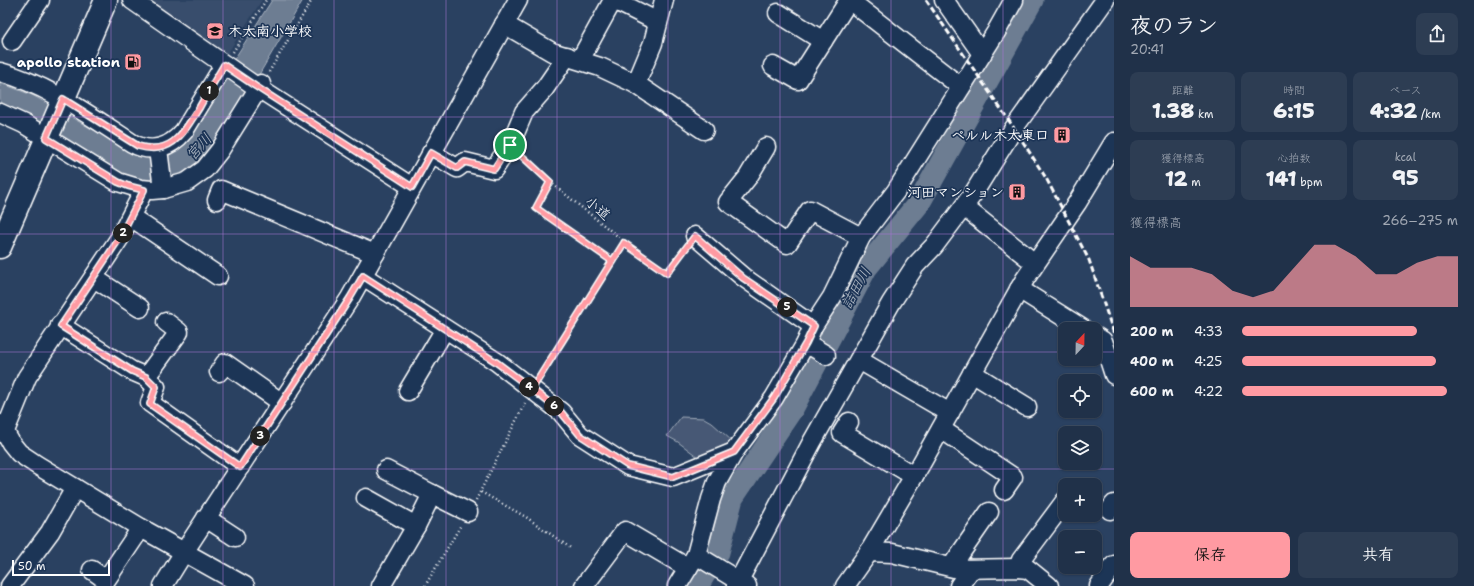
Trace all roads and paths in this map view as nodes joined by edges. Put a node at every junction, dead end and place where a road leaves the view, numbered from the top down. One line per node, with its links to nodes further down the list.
1 (40, 0): 17 (street)
2 (106, 0): 26 (main road)
3 (132, 0): 20 (street)
4 (266, 0): 20 (path)
5 (312, 0): 24 (path)
6 (518, 0): 15 (street)
7 (613, 0): 14 (street); 19 (street)
8 (664, 0): 14 (street)
9 (849, 0): 16 (street); 25 (street)
10 (944, 0): 18 (street)
11 (1014, 0): 18 (street)
12 (1105, 0): 40 (street)
13 (778, 12): 16 (street)
14 (658, 22): 23 (street)
15 (504, 24): 19 (street); 34 (street)
16 (823, 41): 21 (street)
17 (12, 42)
18 (982, 54): 25 (street)
19 (573, 58): 23 (street); 31 (street)
20 (226, 66): 24 (street); 33 (street)
21 (773, 66)
22 (0, 72): 26 (street)
23 (636, 84): 28 (street)
24 (258, 86): 36 (street); 37 (street)
25 (961, 87): 43 (street)
26 (62, 101): 29 (main road); 33 (street)
27 (0, 113): 29 (street)
28 (704, 130)
29 (47, 136): 38 (street); 44 (main road)
30 (1114, 142): 52 (street)
31 (510, 145): 34 (street); 35 (path, 小道)
32 (766, 147): 43 (street)
33 (158, 151): 36 (street)
34 (431, 153): 37 (street)
35 (550, 182): 45 (path, 小道); 48 (path)
36 (163, 187): 38 (street)
37 (412, 187): 46 (street)
38 (144, 190): 41 (street)
39 (217, 200): 46 (street)
40 (964, 207): 47 (street); 62 (street)
41 (131, 216): 49 (street); 51 (street)
42 (695, 236): 45 (path, 小道); 57 (street)
43 (861, 237): 57 (street)
44 (0, 247)
45 (633, 249): 48 (path)
46 (375, 254): 50 (street)
47 (1027, 257)
48 (612, 261): 67 (path)
49 (218, 276)
50 (363, 276): 58 (street); 69 (street)
51 (94, 278): 53 (street); 56 (street)
52 (1019, 289): 55 (street); 64 (street)
53 (140, 308)
54 (166, 322): 66 (street)
55 (1072, 322)
56 (61, 325): 66 (street); 73 (street)
57 (814, 326): 60 (street)
58 (445, 329): 67 (street); 68 (street)
59 (1102, 340): 65 (street)
60 (806, 343): 61 (street); 75 (street)
61 (826, 355)
62 (859, 360): 71 (street); 103 (street)
63 (219, 372): 69 (street)
64 (972, 373): 70 (street); 71 (street)
65 (1114, 375)
66 (146, 377): 76 (street)
67 (532, 389): 75 (street); 81 (path)
68 (408, 391)
69 (282, 403): 76 (street)
70 (1027, 408)
71 (950, 413): 74 (street)
72 (849, 422): 78 (street)
73 (2, 428): 79 (street)
74 (941, 429): 78 (street); 80 (street)
75 (734, 452): 94 (street)
76 (240, 467): 87 (street)
77 (386, 470): 82 (street)
78 (914, 476): 93 (street)
79 (75, 488): 89 (street); 105 (street)
80 (1004, 490)
81 (481, 492): 85 (path); 91 (path)
82 (432, 494): 85 (street); 88 (street)
83 (366, 498): 88 (street)
84 (1058, 510): 97 (street)
85 (468, 512): 109 (path)
86 (989, 512): 96 (street)
87 (206, 518): 90 (street); 92 (street)
88 (416, 526): 108 (street)
89 (141, 528): 92 (street); 99 (street)
90 (235, 537)
91 (572, 549)
92 (184, 552): 106 (street); 107 (street)
93 (869, 552): 96 (street); 111 (street)
94 (692, 561): 102 (street); 103 (street); 110 (street)
95 (1114, 565): 113 (street)
96 (951, 567): 98 (street)
97 (1018, 568): 98 (street); 101 (street)
98 (971, 569): 112 (street)
99 (105, 578)
100 (0, 582): 104 (street)
101 (1039, 583)
102 (591, 584)
103 (740, 584)
104 (6, 586)
105 (10, 586)
106 (163, 586)
107 (245, 586)
108 (381, 586)
109 (425, 586)
110 (678, 586)
111 (845, 586)
112 (959, 586)
113 (1099, 586)

